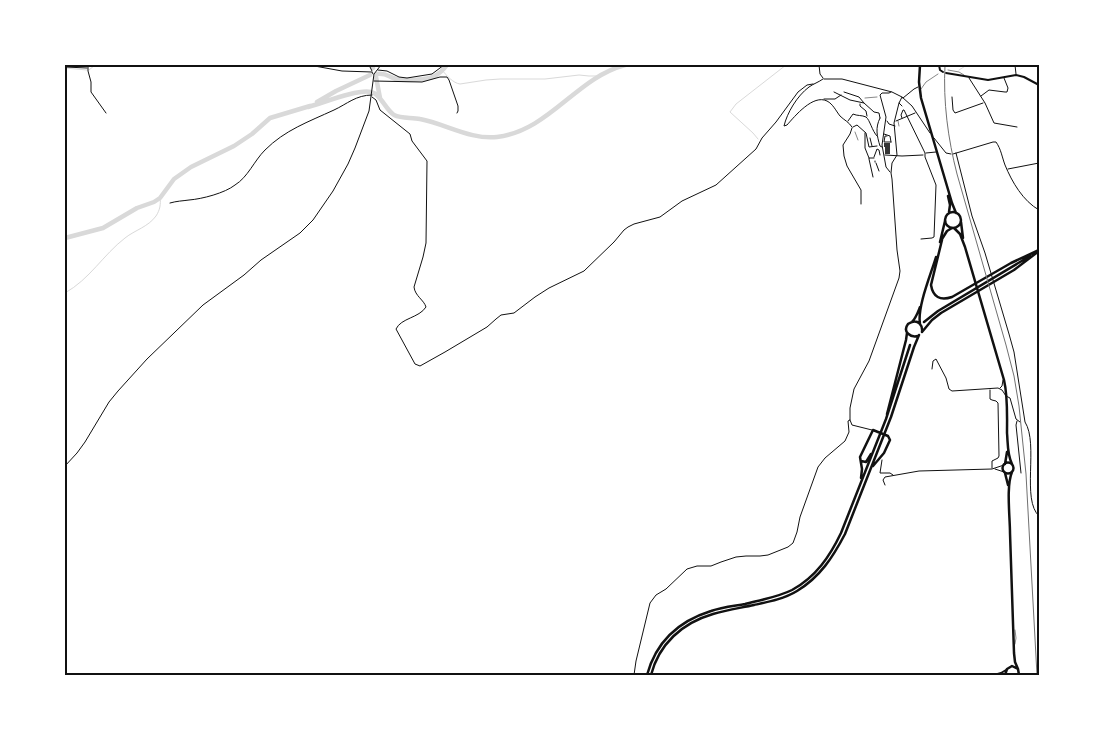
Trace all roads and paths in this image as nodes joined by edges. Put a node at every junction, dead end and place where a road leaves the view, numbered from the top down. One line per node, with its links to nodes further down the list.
1 (88, 65): 11 (street)
2 (309, 65): 14 (street)
3 (370, 65): 14 (street)
4 (381, 65): 13 (street)
5 (444, 65): 13 (street)
6 (819, 65): 22 (street)
7 (920, 65): 19 (main road)
8 (939, 65): 18 (main road)
9 (1015, 65): 17 (street)
10 (65, 67): 11 (street)
11 (88, 68): 46 (street)
12 (948, 70): 18 (lane)
13 (376, 71): 16 (street)
14 (372, 72): 16 (street)
15 (938, 74): 24 (lane)
16 (374, 75): 23 (street)
17 (1016, 75): 21 (main road); 26 (main road)
18 (964, 76): 20 (main road)
19 (919, 77): 24 (lane); 27 (main road)
20 (969, 77): 21 (main road); 34 (street)
21 (1004, 77): 34 (street)
22 (823, 79): 25 (street); 30 (street)
23 (375, 81): 32 (street); 47 (street)
24 (927, 82): 31 (lane)
25 (813, 84): 32 (street); 39 (street)
26 (1039, 85)
27 (919, 87): 31 (main road); 37 (street)
28 (834, 92): 33 (street)
29 (844, 92): 36 (street)
30 (891, 92): 35 (street); 37 (street)
31 (920, 93): 49 (main road)
32 (372, 94): 90 (street); 129 (street)
33 (841, 95): 39 (street); 41 (street)
34 (980, 96): 40 (street)
35 (881, 97): 36 (path); 54 (street)
36 (862, 98): 42 (street)
37 (902, 98): 43 (street); 45 (street)
38 (952, 98): 40 (street)
39 (823, 99): 56 (street)
40 (984, 102): 60 (street)
41 (860, 103): 42 (street); 50 (street)
42 (864, 103): 51 (street)
43 (899, 103): 44 (street); 55 (street)
44 (904, 110): 48 (street); 52 (street)
45 (916, 112): 48 (street); 53 (street)
46 (106, 113)
47 (457, 113)
48 (908, 116): 52 (street); 77 (street)
49 (926, 116): 53 (street); 66 (main road)
50 (867, 118): 56 (street); 61 (street)
51 (880, 118): 54 (street); 69 (street)
52 (902, 118): 55 (street)
53 (920, 118): 66 (street)
54 (886, 120): 57 (street); 67 (street)
55 (897, 121): 57 (street); 58 (lane)
56 (848, 122): 59 (street)
57 (894, 126): 62 (street)
58 (899, 126)
59 (852, 127): 63 (street); 65 (street)
60 (1017, 127)
61 (872, 129): 65 (street); 69 (street)
62 (895, 129): 64 (street); 81 (street)
63 (852, 130): 70 (path); 91 (street)
64 (891, 130)
65 (865, 132): 74 (street); 82 (street)
66 (930, 132): 76 (main road); 78 (street)
67 (884, 134): 68 (street); 73 (street)
68 (888, 135): 68 (street)
69 (876, 136): 71 (street); 74 (street)
70 (858, 140)
71 (879, 142): 72 (street); 73 (street)
72 (877, 146): 74 (street); 75 (street)
73 (882, 146): 80 (street)
74 (872, 147)
75 (878, 149): 79 (street); 83 (street)
76 (936, 152): 77 (street); 88 (main road)
77 (925, 154): 81 (street); 98 (street)
78 (953, 154): 85 (street); 118 (street)
79 (880, 155)
80 (884, 155): 81 (street); 87 (street)
81 (897, 155): 87 (street)
82 (869, 158): 83 (street); 89 (street)
83 (875, 160): 86 (street)
84 (1039, 163): 85 (street)
85 (1007, 169): 92 (street)
86 (879, 171)
87 (891, 173): 116 (street)
88 (943, 175): 93 (main road); 94 (main road)
89 (873, 177)
90 (170, 203)
91 (861, 204)
92 (1039, 210)
93 (949, 213): 94 (main road); 95 (main road)
94 (956, 213): 96 (main road)
95 (945, 221): 97 (main road); 101 (main road)
96 (960, 221): 97 (main road); 100 (main road)
97 (953, 228): 99 (main road); 100 (main road)
98 (921, 239)
99 (942, 240): 101 (main road); 102 (main road)
100 (965, 247): 112 (main road)
101 (938, 250): 103 (main road)
102 (1039, 250): 104 (main road)
103 (923, 300): 105 (main road); 106 (main road)
104 (954, 303): 106 (main road); 107 (main road)
105 (912, 322): 106 (main road); 108 (main road)
106 (922, 323): 107 (main road)
107 (922, 332): 109 (main road)
108 (907, 333): 109 (main road); 120 (main road)
109 (920, 335): 120 (main road)
110 (910, 345): 120 (main road)
111 (932, 369): 114 (street)
112 (1002, 372): 113 (street); 115 (main road)
113 (998, 388): 114 (street); 115 (street)
114 (990, 389): 130 (street)
115 (1006, 396): 117 (street); 122 (main road)
116 (850, 420): 119 (street); 143 (street)
117 (1017, 420): 118 (street); 134 (street)
118 (1025, 422): 139 (street)
119 (873, 430): 120 (main road); 126 (main road)
120 (884, 433): 121 (main road); 123 (main road); 124 (main road)
121 (879, 447): 124 (main road); 131 (main road)
122 (1008, 448): 127 (main road); 128 (main road)
123 (874, 450): 126 (main road); 136 (main road)
124 (885, 452): 131 (main road)
125 (882, 460): 135 (street)
126 (861, 461): 136 (main road)
127 (1012, 464): 128 (main road); 133 (main road)
128 (1004, 465): 130 (street); 132 (main road)
129 (65, 466)
130 (992, 469): 132 (street); 135 (street)
131 (870, 470): 144 (main road)
132 (1005, 472): 133 (main road); 138 (main road)
133 (1012, 472): 138 (main road)
134 (1021, 473)
135 (893, 475): 137 (street)
136 (860, 485): 144 (main road)
137 (885, 485)
138 (1009, 489): 140 (main road)
139 (1039, 516)
140 (1014, 654): 141 (main road); 142 (main road)
141 (1007, 669): 142 (main road); 145 (main road); 146 (main road)
142 (1018, 670): 147 (main road)
143 (634, 675)
144 (649, 675)
145 (994, 675)
146 (1005, 675)
147 (1021, 675)

